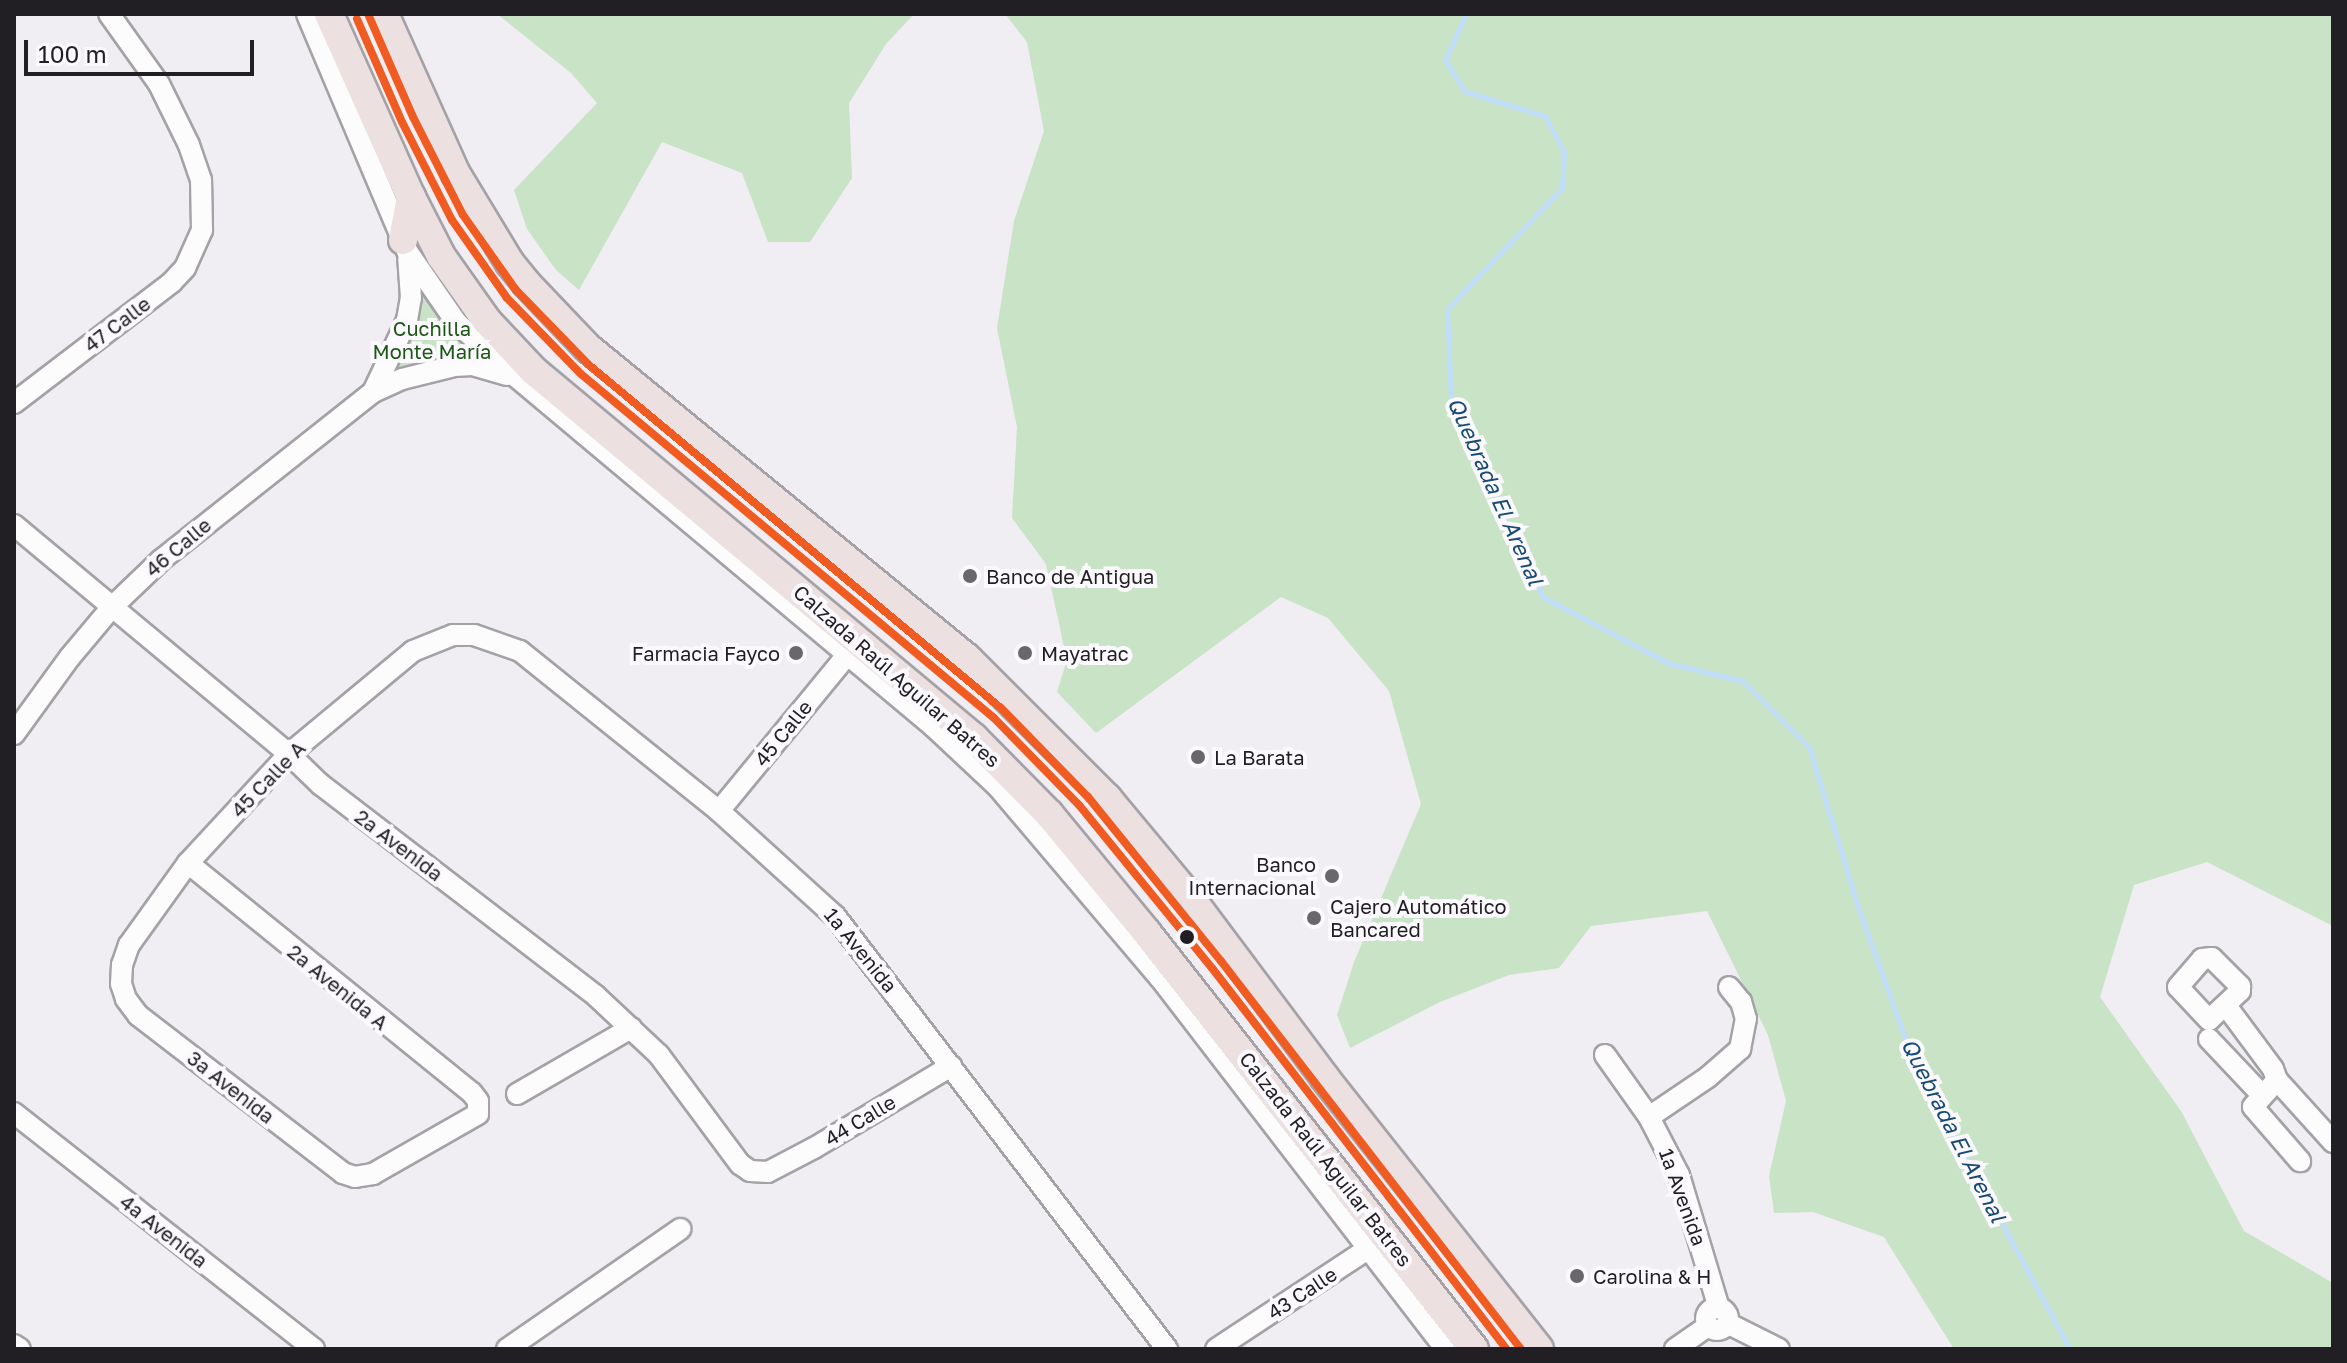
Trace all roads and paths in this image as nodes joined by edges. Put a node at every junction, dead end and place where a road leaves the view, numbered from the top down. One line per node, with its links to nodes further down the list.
1 (109, 14): 9 (street, 47 Calle)
2 (307, 14): 6 (street)
3 (329, 14): 5 (highway, Calzada Raúl Aguilar Batres)
4 (384, 14): 47 (highway)
5 (411, 197): 6 (highway); 18 (highway, Calzada Raúl Aguilar Batres)
6 (405, 245): 7 (street); 8 (street, 46 Calle)
7 (521, 381): 8 (street, 46 Calle); 13 (street)
8 (373, 392): 11 (street, 46 Calle)
9 (14, 403)
10 (14, 525): 11 (street, 2a Avenida)
11 (112, 607): 14 (street, 46 Calle); 15 (street, 2a Avenida)
12 (474, 635): 15 (street, 45 Calle A); 16 (street, 1a Avenida)
13 (847, 655): 16 (street, 45 Calle); 19 (street)
14 (14, 734)
15 (289, 754): 17 (street, 45 Calle A); 23 (street, 2a Avenida)
16 (719, 811): 26 (street, 1a Avenida)
17 (188, 863): 20 (street, 45 Calle A); 35 (street, 2a Avenida A)
18 (1113, 890): 19 (highway); 37 (highway, Calzada Raúl Aguilar Batres)
19 (1160, 978): 37 (street)
20 (121, 984): 35 (street, 3a Avenida)
21 (1729, 987): 31 (street)
22 (2227, 1007): 27 (street)
23 (631, 1028): 28 (street); 34 (street, 2a Avenida)
24 (2209, 1039): 29 (street)
25 (1605, 1055): 31 (street, 1a Avenida)
26 (951, 1066): 34 (street, 44 Calle); 43 (street, 1a Avenida)
27 (2277, 1080): 29 (street); 32 (street)
28 (517, 1094)
29 (2262, 1095): 33 (street)
30 (14, 1113): 41 (street, 4a Avenida)
31 (1649, 1117): 38 (street, 1a Avenida)
32 (2331, 1135)
33 (2300, 1161)
34 (768, 1172)
35 (355, 1177)
36 (680, 1229): 42 (street)
37 (1378, 1242): 44 (street, 43 Calle); 45 (street); 46 (highway, Calzada Raúl Aguilar Batres)
38 (1718, 1319): 48 (street); 49 (street)
39 (14, 1345): 40 (street)
40 (20, 1349)
41 (314, 1349)
42 (507, 1349)
43 (1167, 1349)
44 (1216, 1349)
45 (1446, 1349)
46 (1474, 1349)
47 (1539, 1349)
48 (1675, 1349)
49 (1779, 1349)

